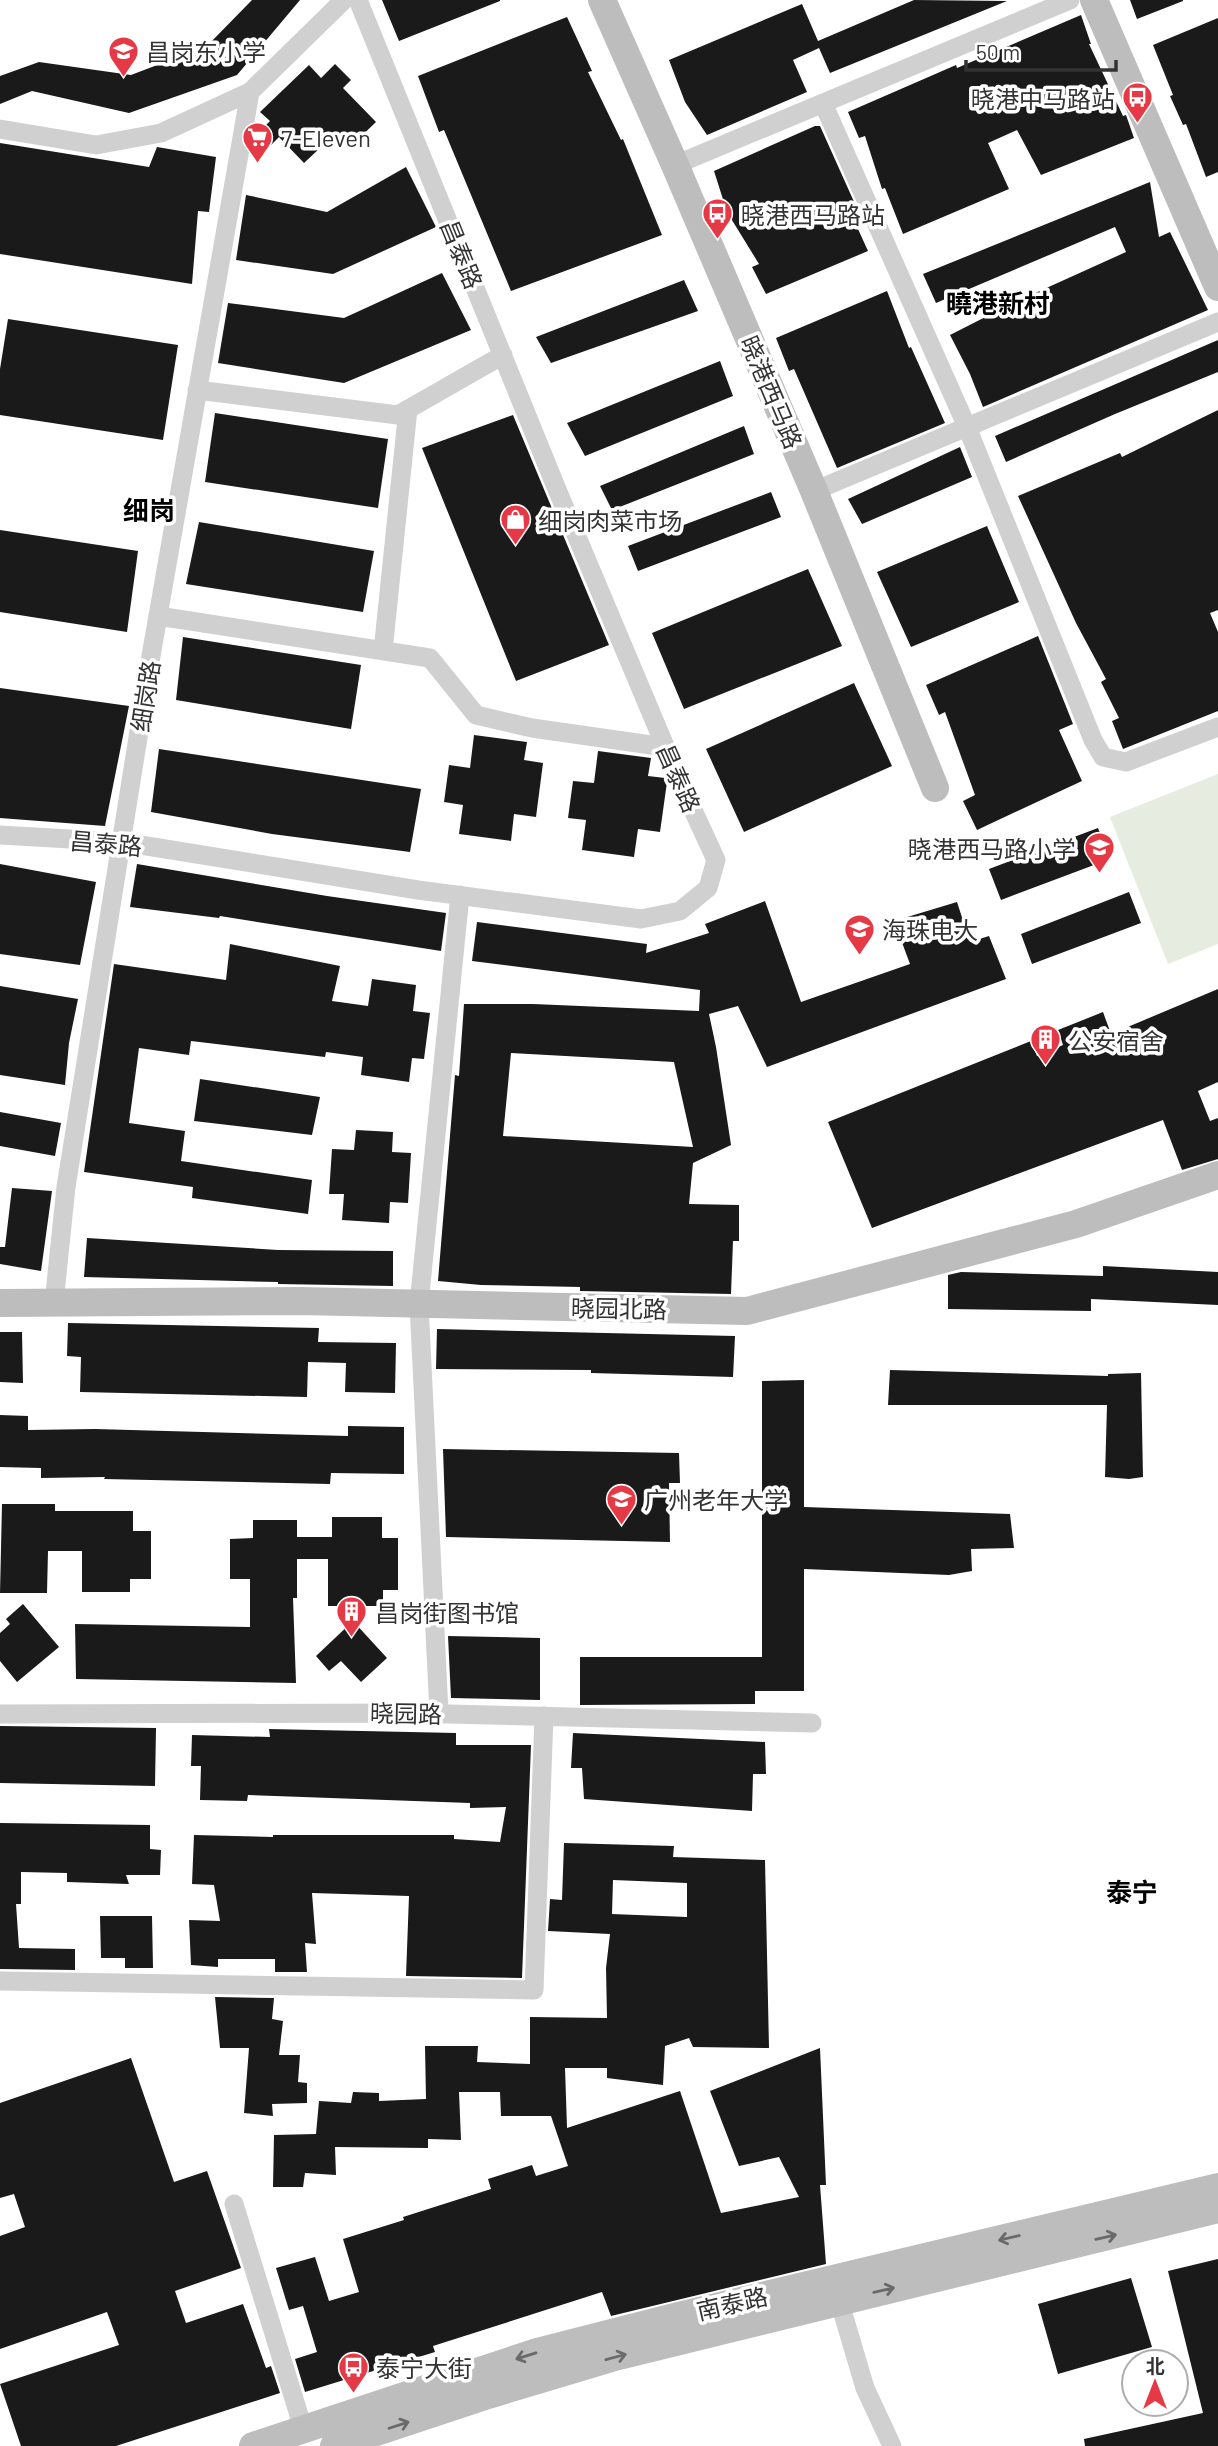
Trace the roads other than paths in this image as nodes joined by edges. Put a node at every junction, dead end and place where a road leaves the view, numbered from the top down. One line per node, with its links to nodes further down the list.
1 (344, 0): 6 (street)
2 (358, 0): 12 (street, 昌泰路)
3 (602, 0): 9 (street, 晓港西马路)
4 (1070, 0): 7 (street)
5 (1094, 0): 10 (street)
6 (250, 92): 8 (street); 13 (street, 细岗路)
7 (823, 103): 9 (street); 15 (street)
8 (0, 129)
9 (676, 165): 16 (street, 晓港西马路)
10 (1218, 287)
11 (1218, 322): 15 (street)
12 (503, 355): 14 (street); 20 (street, 昌泰路)
13 (197, 390): 14 (street); 17 (street, 细岗路)
14 (408, 409): 18 (street)
15 (967, 427): 16 (street); 19 (street)
16 (814, 491): 21 (street, 晓港西马路)
17 (158, 616): 18 (street); 23 (street, 细岗路)
18 (383, 651): 20 (street)
19 (1218, 727)
20 (665, 747): 24 (street, 昌泰路)
21 (935, 788)
22 (0, 835): 23 (street, 昌泰路)
23 (122, 842): 24 (street, 昌泰路); 27 (street, 细岗路)
24 (460, 895): 28 (street)
25 (1218, 1175): 28 (street, 晓园北路)
26 (0, 1303): 27 (street, 晓园北路)
27 (54, 1303): 28 (street, 晓园北路)
28 (419, 1304): 29 (street)
29 (439, 1713): 30 (street, 晓园路); 31 (street, 晓园路)
30 (0, 1714)
31 (544, 1716): 32 (street, 晓园路); 33 (street)
32 (812, 1723)
33 (0, 1980)
34 (1218, 2188): 37 (street, 南泰路, one-way to 37)
35 (234, 2204): 38 (street)
36 (1218, 2209): 37 (street, 南泰路, one-way to 36)
37 (836, 2290): 38 (street, 南泰路, one-way to 38); 39 (street, 南泰路, one-way to 37); 42 (street)
38 (303, 2428): 40 (street, 南泰路)
39 (361, 2442): 41 (street, 南泰路)
40 (253, 2446)
41 (334, 2446)
42 (891, 2446)

